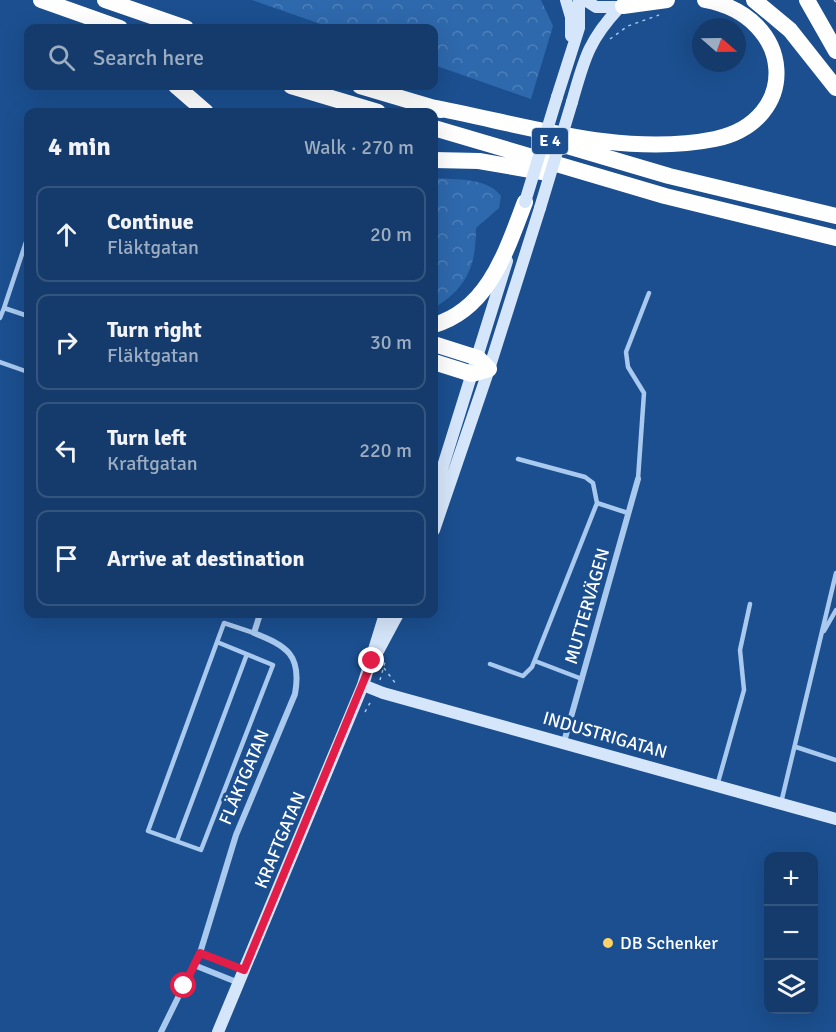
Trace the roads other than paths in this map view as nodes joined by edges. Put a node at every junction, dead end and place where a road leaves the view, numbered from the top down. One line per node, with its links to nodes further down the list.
1 (32, 0): 12 (highway)
2 (41, 0): 13 (highway)
3 (105, 0): 14 (highway)
4 (566, 0): 15 (street)
5 (579, 0): 15 (street)
6 (585, 0): 11 (street)
7 (666, 0): 11 (highway)
8 (705, 0): 26 (highway)
9 (754, 0): 17 (highway)
10 (807, 0): 16 (highway)
11 (624, 5): 31 (street, bridge)
12 (77, 24)
13 (109, 24)
14 (174, 24)
15 (571, 49): 31 (street, bridge)
16 (836, 51)
17 (836, 88)
18 (181, 90): 22 (highway)
19 (304, 90): 23 (highway)
20 (374, 90): 21 (highway, E 4)
21 (431, 107): 24 (highway, E 4); 25 (highway)
22 (201, 108)
23 (365, 108)
24 (434, 108)
25 (436, 108)
26 (438, 108)
27 (438, 109): 32 (highway, E 4)
28 (438, 129): 30 (highway, E 4)
29 (438, 160): 30 (highway)
30 (665, 195): 33 (highway, E 4)
31 (532, 205): 39 (highway); 43 (street)
32 (836, 216)
33 (836, 238)
34 (24, 248): 36 (lane)
35 (649, 293): 46 (lane)
36 (4, 308): 37 (lane); 38 (lane)
37 (24, 315)
38 (0, 318)
39 (438, 324)
40 (438, 346): 43 (highway)
41 (0, 362): 44 (lane)
42 (438, 362): 43 (highway)
43 (480, 367): 47 (street); 49 (street)
44 (24, 371)
45 (518, 459): 48 (lane)
46 (638, 479): 50 (street, MUTTERVÄGEN)
47 (438, 484)
48 (597, 503): 50 (lane); 62 (lane)
49 (438, 506)
50 (628, 513): 64 (street, MUTTERVÄGEN)
51 (836, 573): 58 (lane)
52 (750, 604): 69 (lane)
53 (836, 610): 58 (lane)
54 (259, 618): 57 (street)
55 (385, 618): 61 (street, KRAFTGATAN)
56 (396, 618): 61 (street, KRAFTGATAN)
57 (254, 633): 59 (lane); 73 (street, FLÄKTGATAN)
58 (822, 634): 67 (lane)
59 (217, 642): 60 (lane); 72 (lane)
60 (247, 654): 72 (lane); 72 (lane)
61 (372, 661): 65 (street, KRAFTGATAN)
62 (535, 661): 63 (lane); 64 (lane)
63 (490, 664)
64 (582, 679): 66 (street, MUTTERVÄGEN)
65 (363, 685): 66 (street, INDUSTRIGATAN); 75 (street, KRAFTGATAN)
66 (564, 742): 69 (street, INDUSTRIGATAN)
67 (796, 747): 68 (lane); 70 (lane)
68 (836, 760)
69 (717, 786): 70 (street, INDUSTRIGATAN)
70 (781, 803): 71 (street, INDUSTRIGATAN)
71 (836, 819)
72 (177, 841)
73 (200, 953): 74 (street, FLÄKTGATAN); 75 (street)
74 (194, 965): 76 (street); 77 (street, FLÄKTGATAN)
75 (244, 970): 76 (street, KRAFTGATAN)
76 (239, 983): 78 (street, KRAFTGATAN)
77 (161, 1032)
78 (218, 1032)

